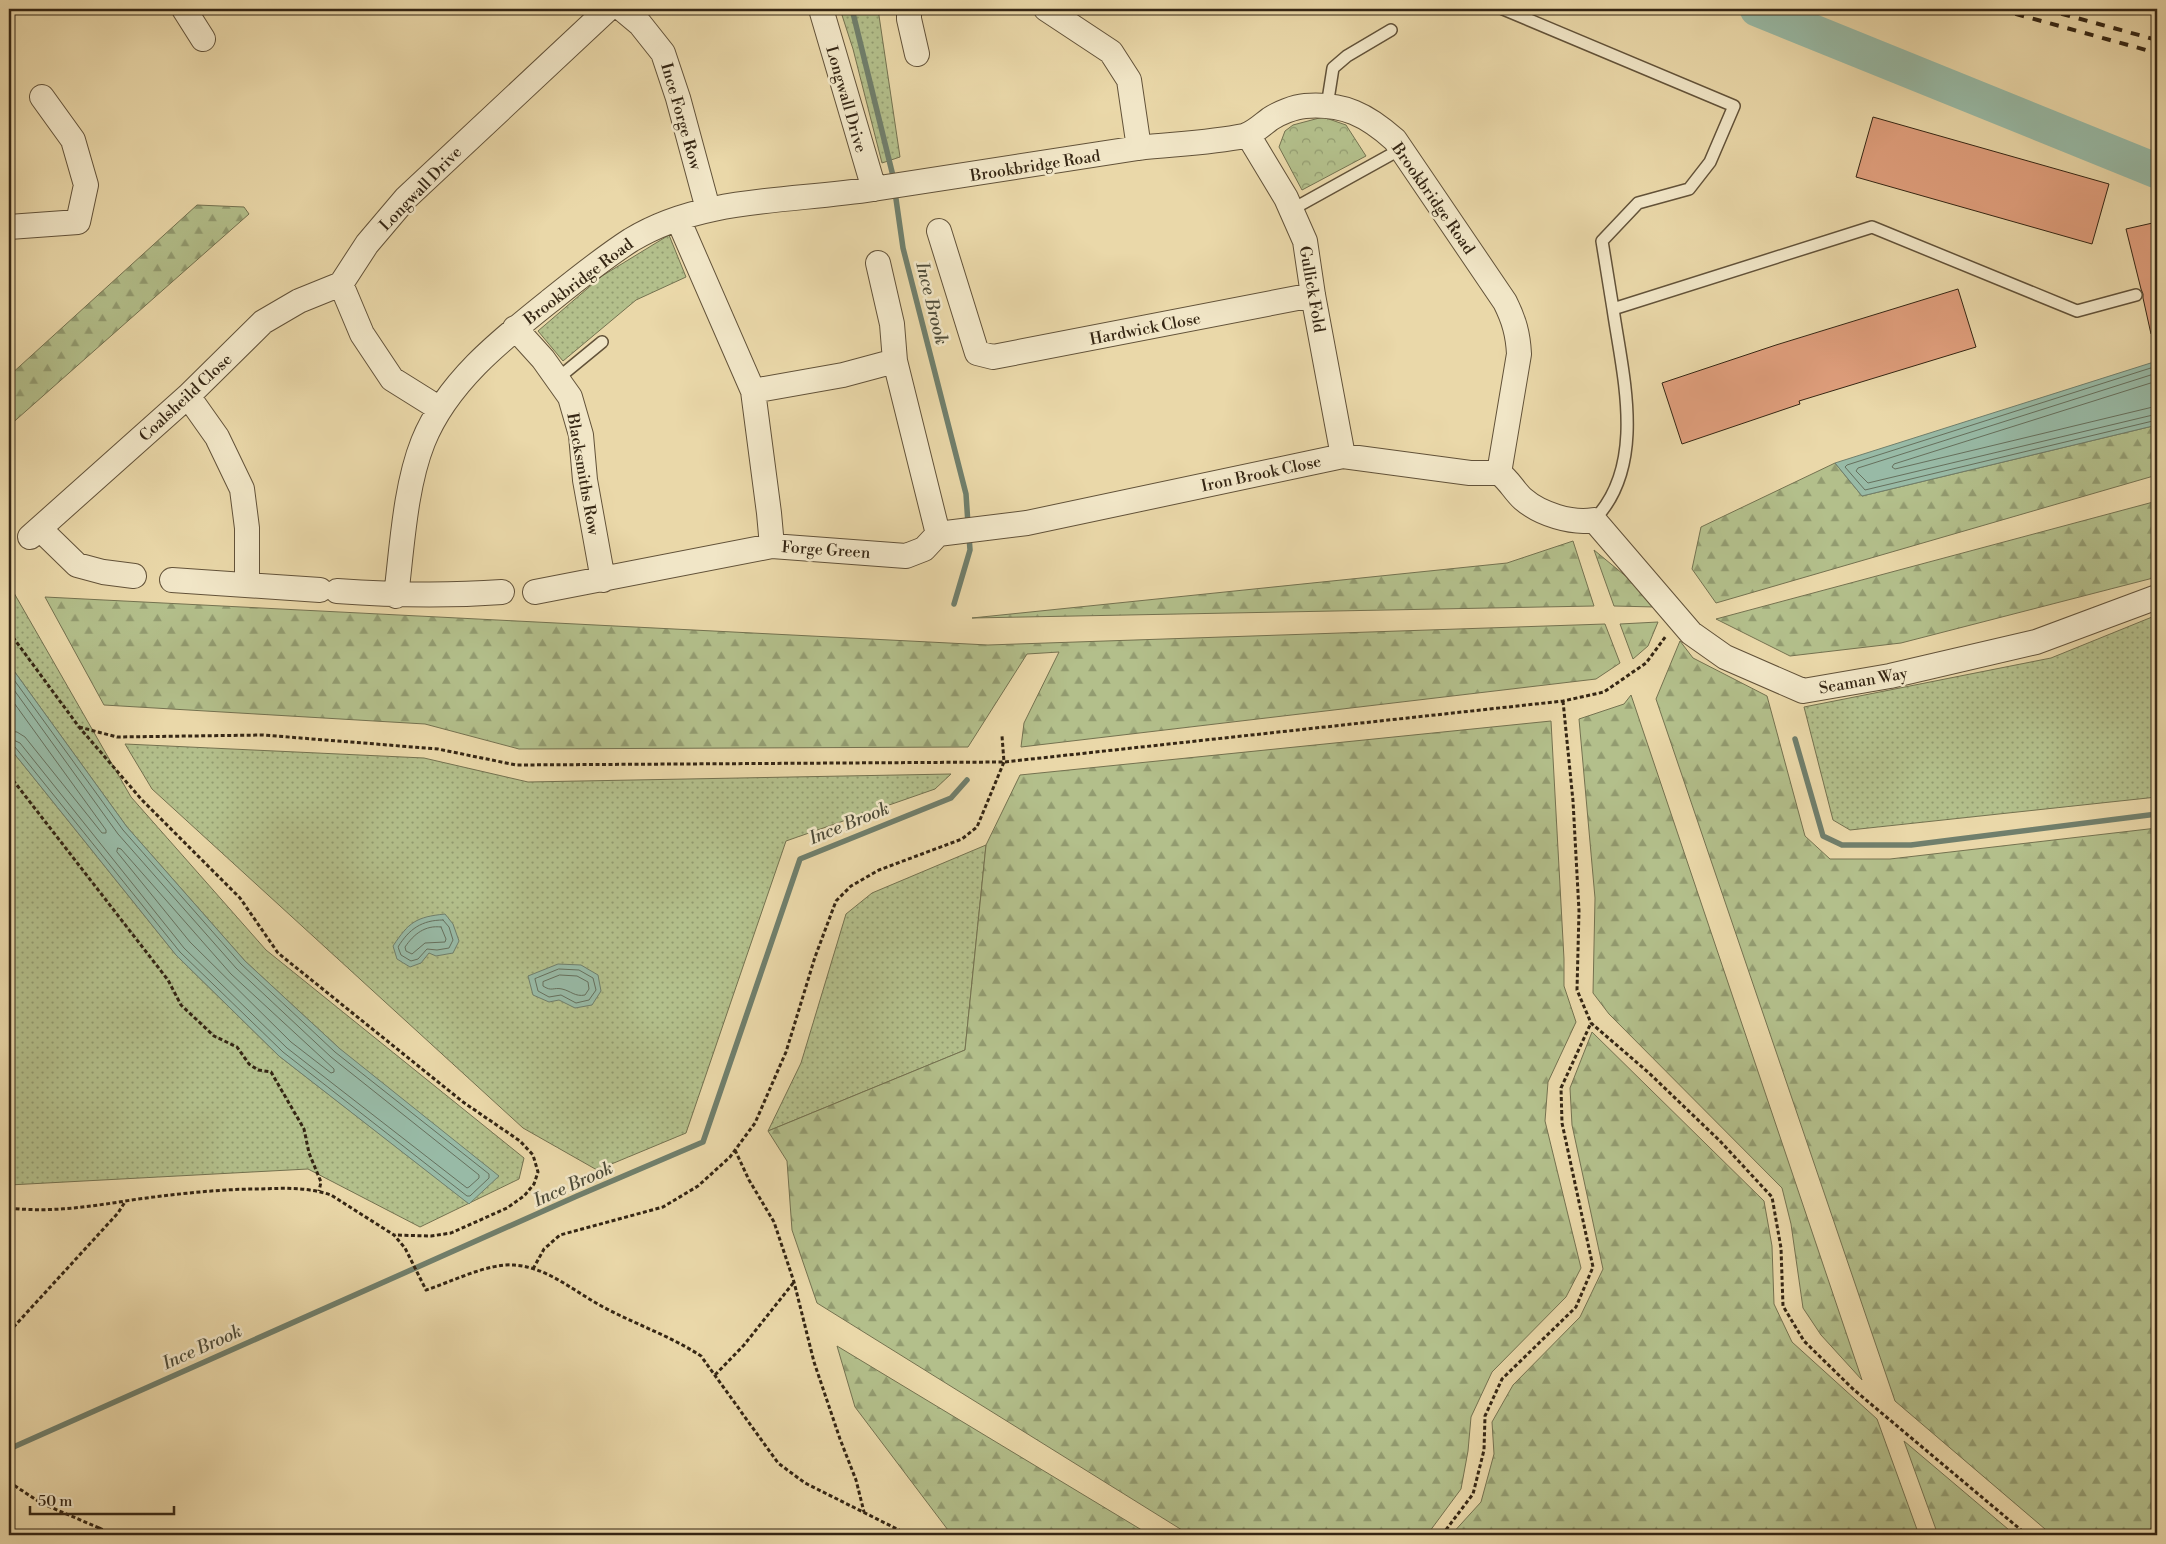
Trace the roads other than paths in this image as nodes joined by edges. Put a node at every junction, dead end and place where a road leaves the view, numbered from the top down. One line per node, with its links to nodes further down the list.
1 (184, 9): 9 (street)
2 (608, 9): 23 (street, Longwall Drive)
3 (622, 9): 17 (street, Ince Forge Row)
4 (821, 9): 16 (street, Longwall Drive)
5 (909, 9): 10 (street)
6 (1046, 9): 14 (street)
7 (1503, 9): 26 (lane)
8 (1391, 30): 12 (lane)
9 (202, 39)
10 (917, 54)
11 (42, 97): 20 (street)
12 (1327, 106): 13 (street, Brookbridge Road); 15 (street, Brookbridge Road)
13 (1248, 135): 14 (street, Brookbridge Road); 18 (street, Gullick Fold)
14 (1139, 148): 16 (street, Brookbridge Road)
15 (1401, 149): 18 (lane); 35 (street, Brookbridge Road)
16 (879, 188): 17 (street, Brookbridge Road)
17 (708, 209): 19 (street, Brookbridge Road)
18 (1291, 210): 25 (street, Gullick Fold)
19 (678, 219): 27 (street, Brookbridge Road); 31 (street, Forge Green)
20 (9, 227)
21 (939, 231): 25 (street, Hardwick Close)
22 (878, 262): 29 (street)
23 (341, 284): 32 (street, Coalsheild Close); 33 (street)
24 (2136, 294): 26 (lane)
25 (1313, 295): 34 (street, Gullick Fold)
26 (1613, 309): 36 (lane)
27 (515, 328): 30 (street, Blacksmiths Row); 33 (street, Brookbridge Road)
28 (602, 342): 30 (lane)
29 (895, 361): 31 (street); 37 (street)
30 (558, 380): 41 (street, Blacksmiths Row)
31 (753, 391): 38 (street, Forge Green)
32 (188, 396): 39 (street, Coalsheild Close); 42 (street)
33 (440, 409): 45 (street, Brookbridge Road)
34 (1343, 456): 35 (street, Iron Brook Close); 37 (street, Iron Brook Close)
35 (1498, 473): 36 (street)
36 (1594, 520): 46 (street, Seaman Way)
37 (942, 533): 38 (street, Forge Green)
38 (772, 546): 41 (street)
39 (134, 576)
40 (172, 580): 42 (street)
41 (602, 580): 44 (street)
42 (247, 584): 45 (street)
43 (502, 592): 45 (street)
44 (535, 592)
45 (396, 596)
46 (2157, 597)

